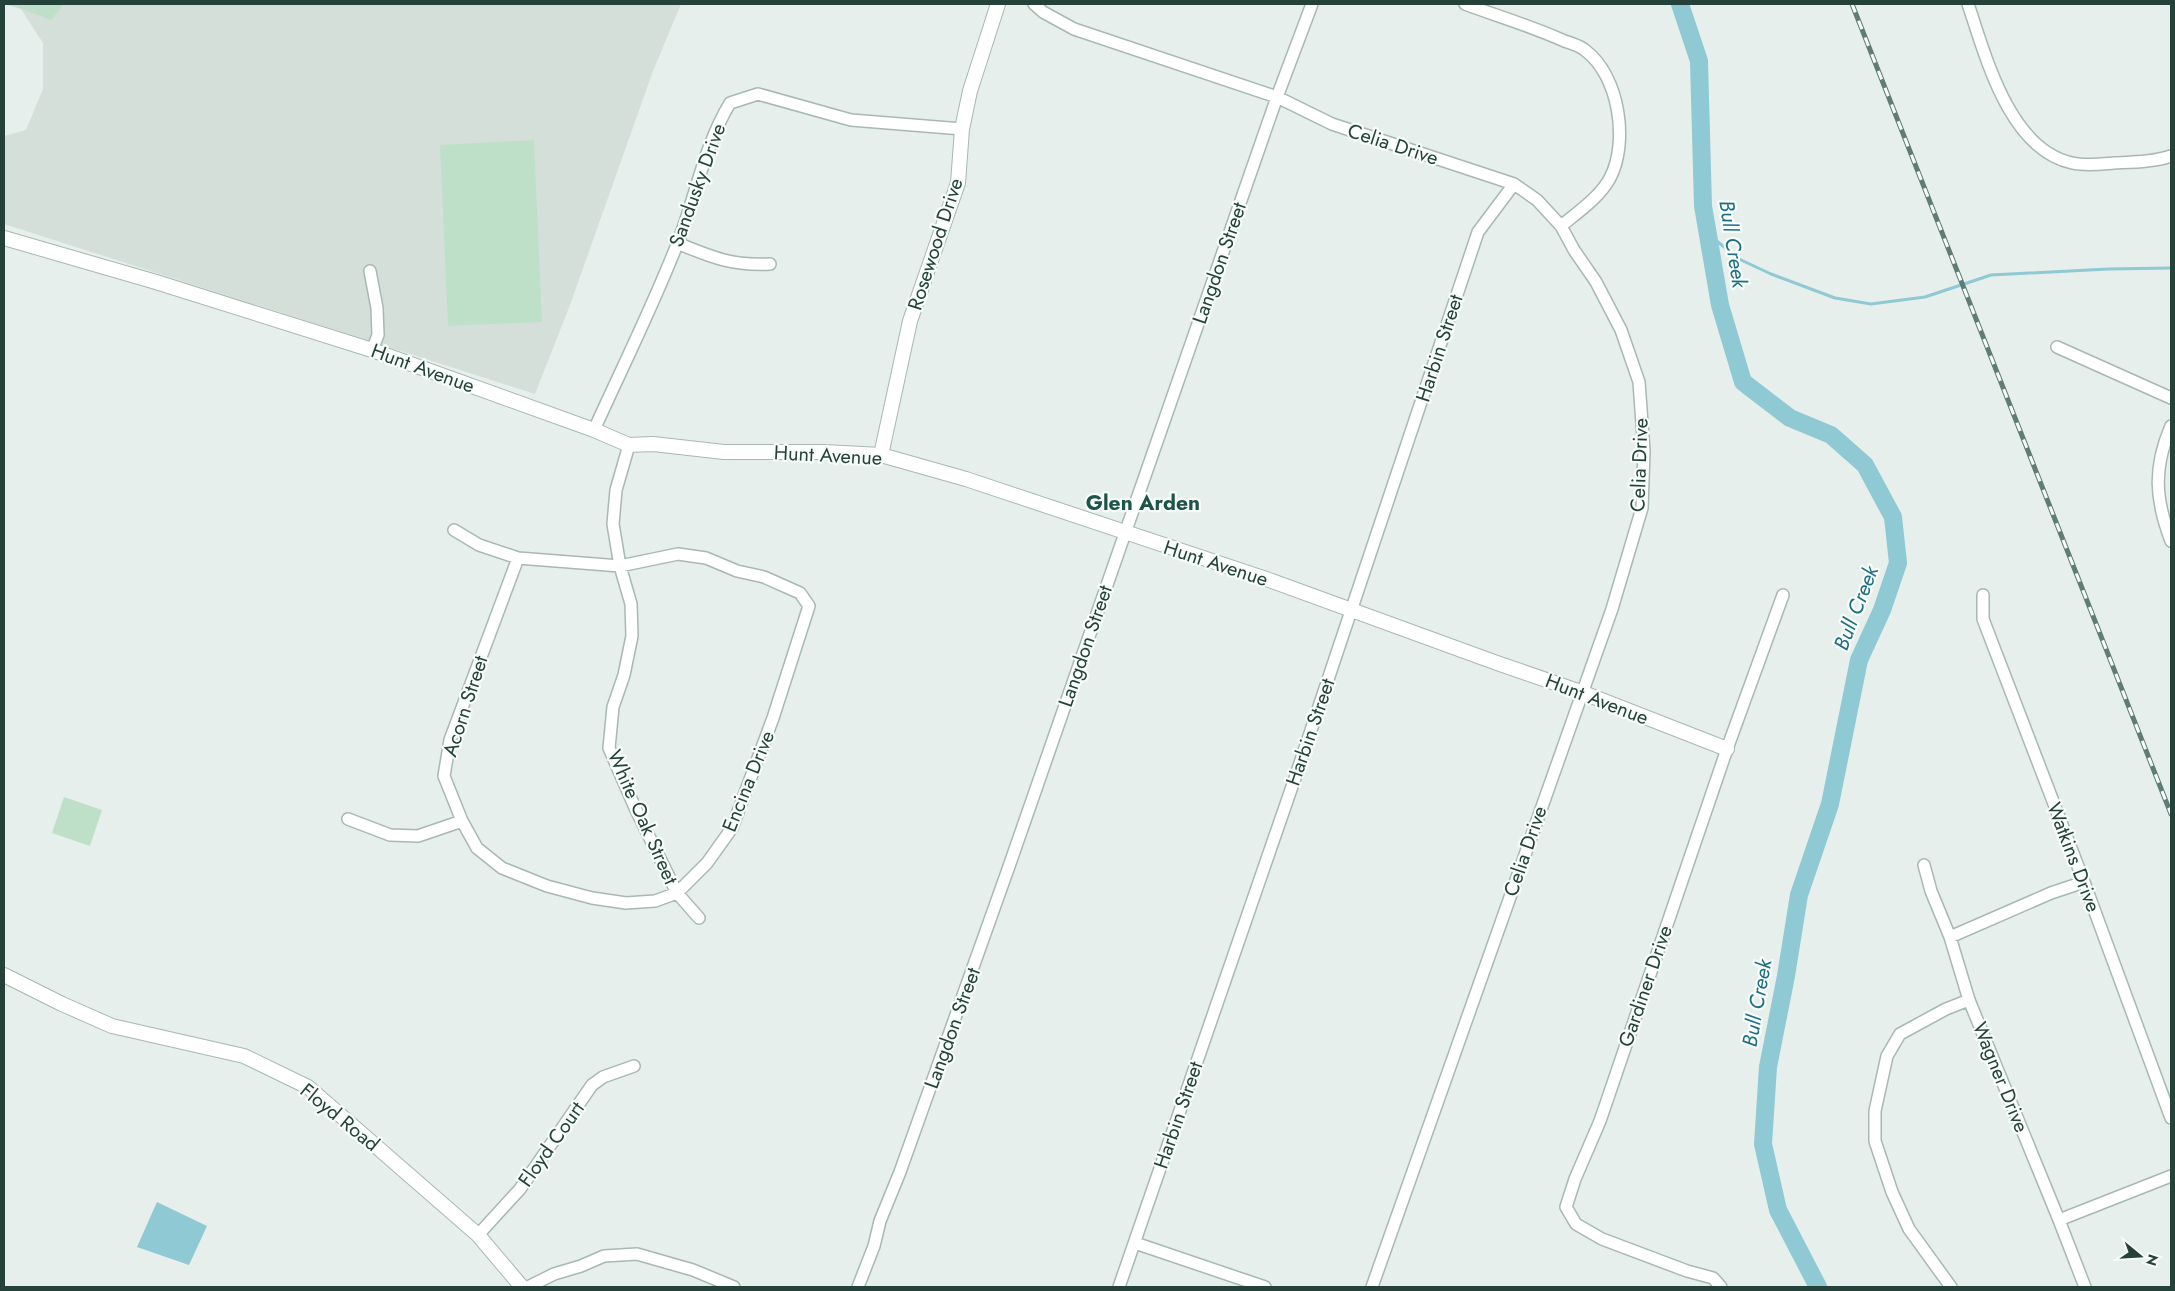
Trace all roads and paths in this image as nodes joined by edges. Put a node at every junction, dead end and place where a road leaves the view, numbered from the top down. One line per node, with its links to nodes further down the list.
1 (998, 4): 7 (street, Rosewood Drive)
2 (1034, 4): 6 (street, Celia Drive)
3 (1312, 4): 6 (street, Langdon Street)
4 (1465, 4): 10 (street)
5 (1968, 4): 8 (street)
6 (1277, 97): 9 (street, Celia Drive); 23 (street, Langdon Street)
7 (962, 129): 12 (street, Sandusky Drive); 21 (street, Rosewood Drive)
8 (2171, 156)
9 (1514, 184): 10 (street, Celia Drive); 30 (street, Harbin Street)
10 (1561, 226): 32 (street, Celia Drive)
11 (4, 238): 16 (street, Hunt Avenue)
12 (677, 243): 13 (street); 19 (street, Sandusky Drive)
13 (770, 264)
14 (370, 271): 16 (street)
15 (2057, 347): 17 (street)
16 (372, 350): 19 (street, Hunt Avenue)
17 (2171, 398)
18 (2171, 426): 24 (street)
19 (594, 430): 20 (street, Hunt Avenue)
20 (629, 446): 21 (street, Hunt Avenue); 26 (street, White Oak Street)
21 (881, 455): 23 (street, Hunt Avenue)
22 (454, 530): 25 (street)
23 (1125, 532): 29 (street, Hunt Avenue); 52 (street, Langdon Street)
24 (2171, 541)
25 (518, 558): 26 (street); 35 (street, Acorn Street)
26 (620, 566): 38 (street, White Oak Street); 38 (street, Encina Drive)
27 (1783, 595): 33 (street, Gardiner Drive)
28 (1984, 595): 37 (street, Watkins Drive)
29 (1331, 602): 30 (street, Hunt Avenue); 31 (street)
30 (1351, 610): 31 (street, Harbin Street); 32 (street, Hunt Avenue)
31 (1346, 626): 48 (street, Harbin Street)
32 (1581, 692): 33 (street, Hunt Avenue); 55 (street, Celia Drive)
33 (1727, 749): 56 (street, Gardiner Drive)
34 (348, 819): 35 (street)
35 (462, 821): 38 (street, Acorn Street)
36 (1924, 865): 40 (street, Wagner Drive)
37 (2084, 882): 40 (street); 44 (street, Watkins Drive)
38 (677, 893): 39 (street, White Oak Street)
39 (699, 918)
40 (1950, 937): 42 (street, Wagner Drive)
41 (4, 975): 47 (street, Floyd Road)
42 (1969, 1000): 46 (street, Wagner Drive); 57 (street)
43 (634, 1066): 47 (street, Floyd Court)
44 (2171, 1118)
45 (2171, 1176): 46 (street)
46 (2059, 1220): 58 (street, Wagner Drive)
47 (478, 1235): 49 (street, Floyd Road)
48 (1135, 1243): 53 (street, Harbin Street); 54 (street)
49 (522, 1287)
50 (528, 1287): 51 (street)
51 (734, 1287)
52 (858, 1287)
53 (1119, 1287)
54 (1265, 1287)
55 (1372, 1287)
56 (1721, 1287)
57 (1950, 1287)
58 (2085, 1287)

